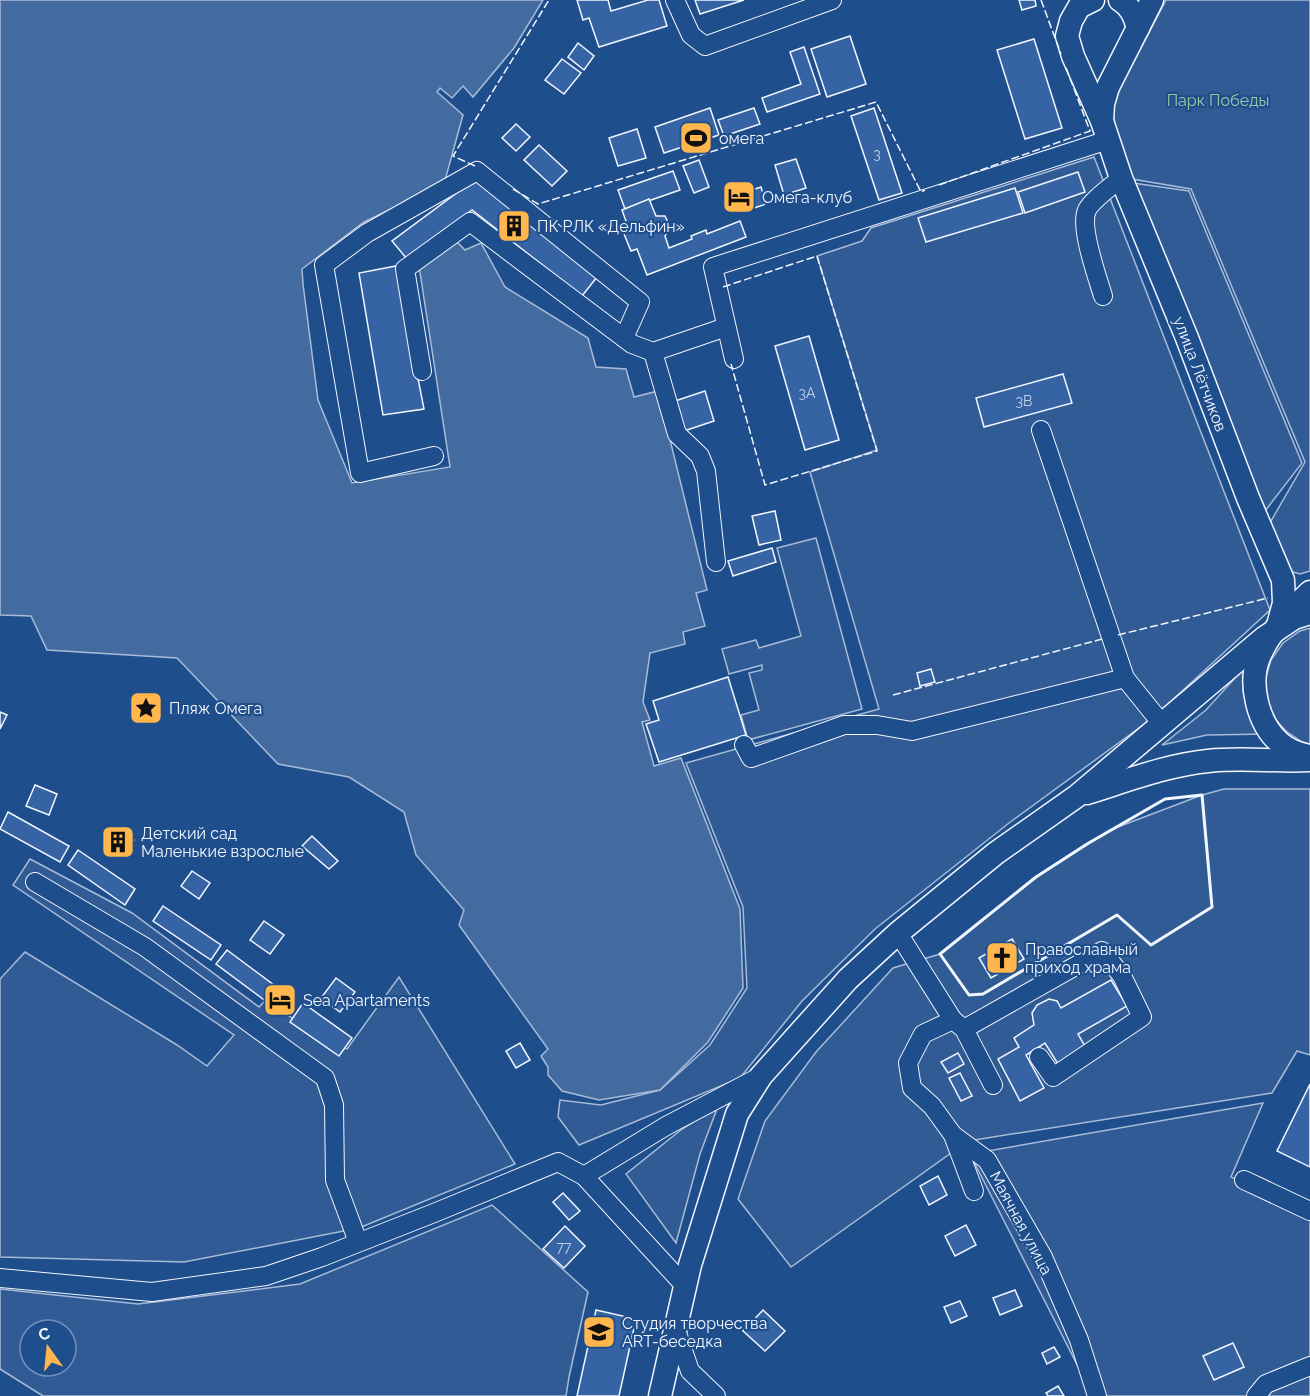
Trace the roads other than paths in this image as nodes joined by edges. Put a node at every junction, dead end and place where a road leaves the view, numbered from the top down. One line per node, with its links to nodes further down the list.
1 (675, 0): 2 (street)
2 (832, 0)
3 (1120, 0): 6 (main road)
4 (1152, 0): 6 (main road, улица Лётчиков)
5 (1083, 2): 7 (main road, улица Лётчиков)
6 (1138, 28): 8 (main road, улица Лётчиков)
7 (1072, 54): 8 (main road); 9 (main road, улица Лётчиков)
8 (1121, 62): 9 (main road, улица Лётчиков)
9 (1105, 131): 10 (main road, улица Лётчиков); 12 (street)
10 (1121, 178): 11 (street); 20 (main road, улица Лётчиков)
11 (1103, 296)
12 (726, 327): 14 (street); 15 (street)
13 (624, 338): 14 (street); 16 (street); 18 (street)
14 (653, 352): 19 (street)
15 (734, 359)
16 (422, 371)
17 (1041, 430): 23 (street)
18 (434, 456)
19 (716, 562)
20 (1283, 580): 21 (main road); 22 (main road, улица Лётчиков)
21 (1308, 601): 22 (main road)
22 (1277, 629): 24 (main road); 26 (main road)
23 (1125, 678): 24 (street); 25 (street)
24 (1162, 724): 27 (main road)
25 (744, 745)
26 (1310, 758): 27 (main road)
27 (1077, 796): 29 (main road)
28 (35, 882): 39 (street)
29 (898, 933): 30 (street); 32 (main road)
30 (958, 1024): 31 (street, Маячная улица); 33 (street); 34 (street, Маячная улица)
31 (1040, 1057)
32 (761, 1077): 35 (street); 41 (main road)
33 (993, 1085)
34 (953, 1135): 37 (street); 46 (street, Маячная улица)
35 (584, 1176): 39 (street); 41 (street)
36 (1244, 1180): 38 (street)
37 (974, 1191)
38 (1310, 1211)
39 (358, 1242): 40 (street)
40 (0, 1278)
41 (685, 1286): 42 (main road)
42 (676, 1330): 44 (main road); 45 (street)
43 (1310, 1366): 47 (street)
44 (660, 1396)
45 (716, 1396)
46 (1097, 1396)
47 (1256, 1396)

